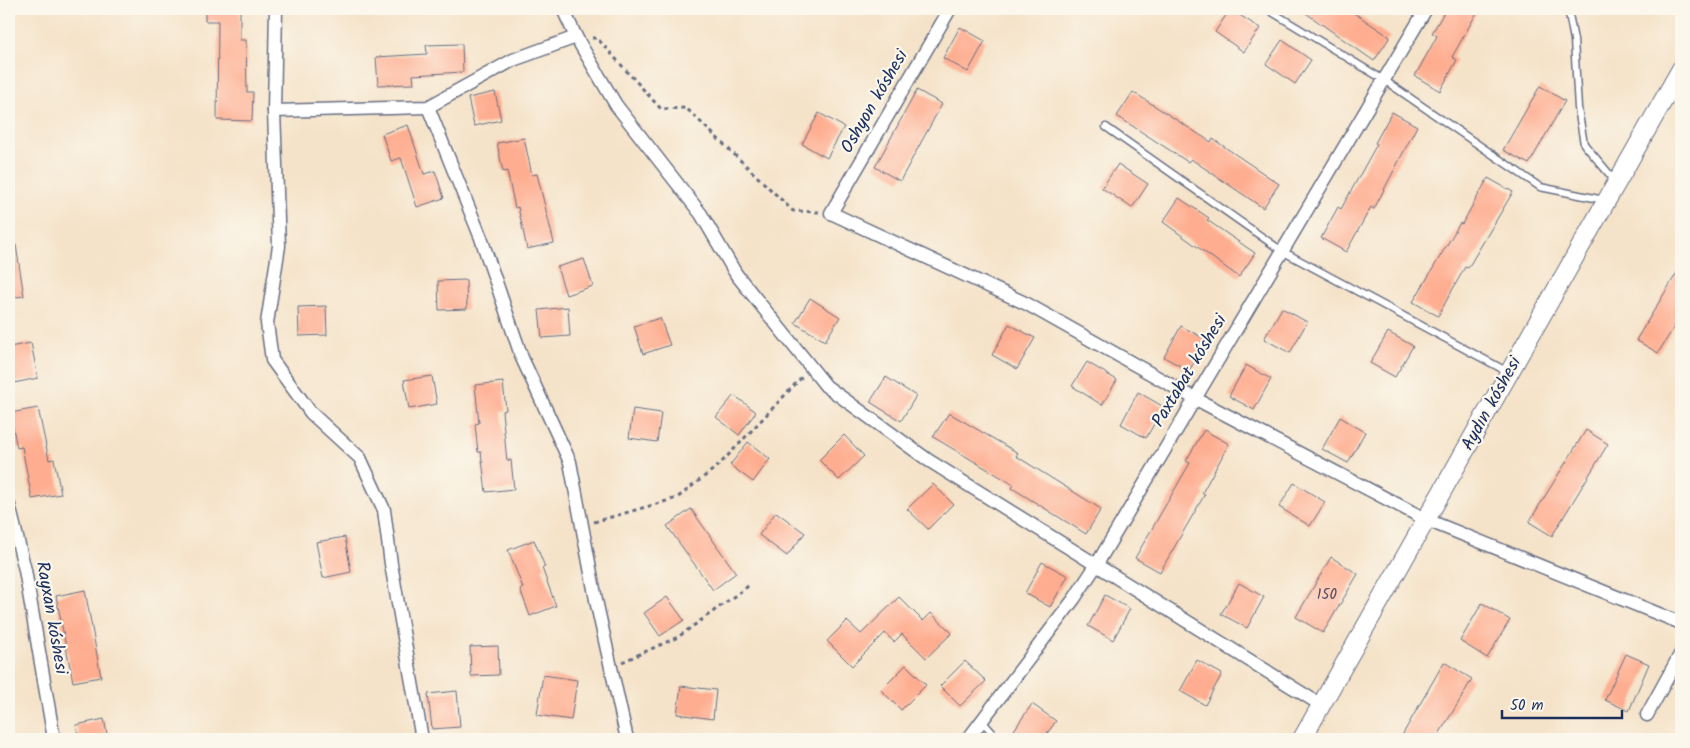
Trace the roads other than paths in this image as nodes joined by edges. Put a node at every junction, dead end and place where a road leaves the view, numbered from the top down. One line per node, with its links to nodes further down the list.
1 (276, 9): 11 (street)
2 (563, 9): 7 (street)
3 (950, 9): 17 (street, Oshyon kóshesi)
4 (1267, 9): 9 (lane)
5 (1426, 9): 9 (street, Paxtabat kóshesi)
6 (1568, 9): 13 (lane)
7 (576, 37): 10 (street); 20 (street)
8 (1681, 69): 13 (street, Aydın kóshesi)
9 (1384, 80): 14 (lane); 15 (street, Paxtabat kóshesi)
10 (428, 107): 11 (street); 28 (street)
11 (274, 111): 27 (street)
12 (1106, 127): 15 (lane)
13 (1616, 182): 14 (street, Aydın kóshesi)
14 (1606, 201): 16 (street, Aydın kóshesi)
15 (1282, 251): 16 (lane); 17 (street, Paxtabat kóshesi)
16 (1509, 373): 19 (street, Aydın kóshesi)
17 (1194, 398): 19 (street); 20 (street, Paxtabat kóshesi)
18 (9, 504): 26 (street, Rayxan kóshesi)
19 (1427, 520): 21 (street); 23 (street, Aydın kóshesi)
20 (1097, 564): 23 (street); 25 (street, Paxtabat kóshesi)
21 (1681, 623)
22 (1681, 653): 24 (street)
23 (1321, 705): 31 (street, Aydın kóshesi)
24 (1647, 715)
25 (982, 721): 29 (street, Paxtabat kóshesi); 30 (lane)
26 (54, 739)
27 (422, 739)
28 (627, 739)
29 (968, 739)
30 (998, 739)
31 (1302, 739)

